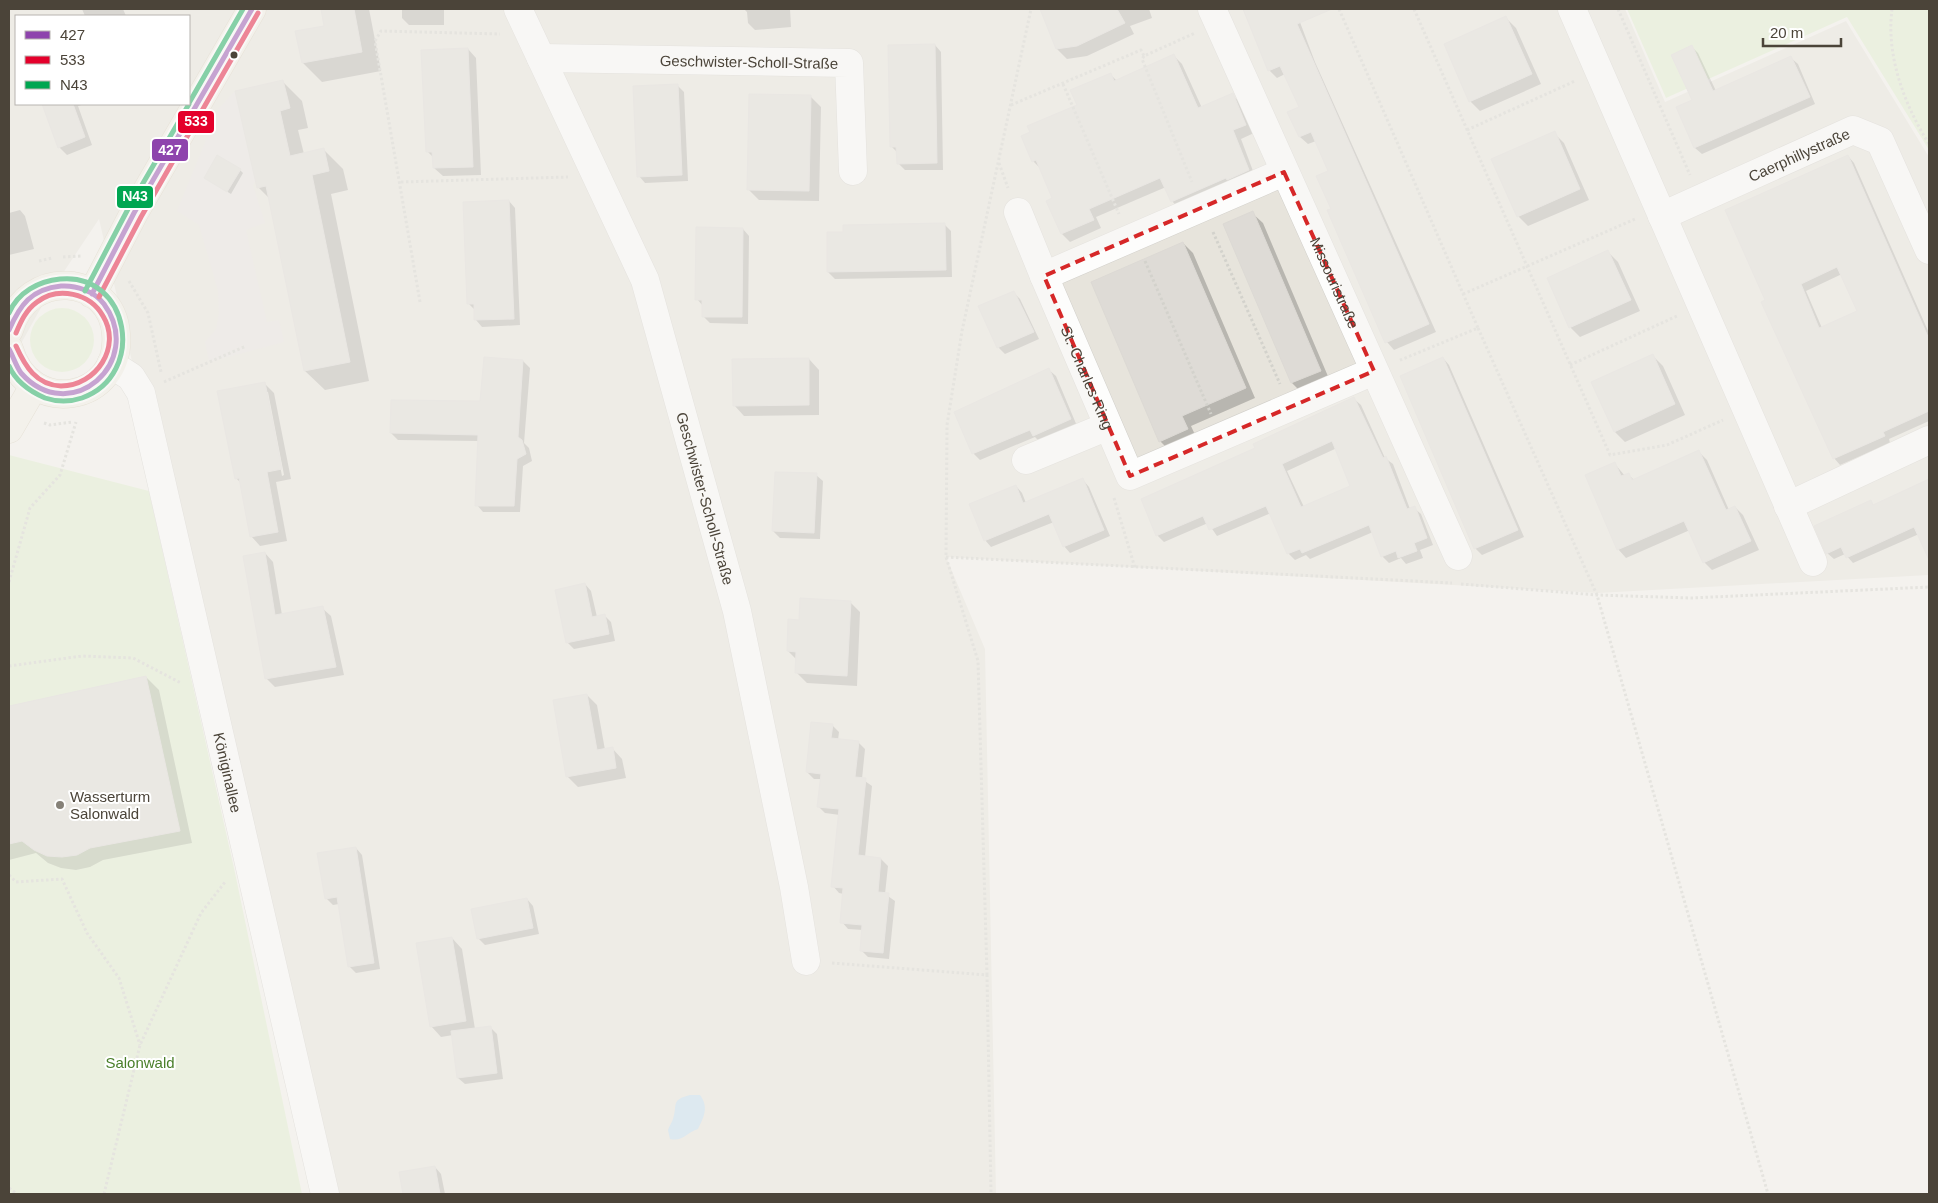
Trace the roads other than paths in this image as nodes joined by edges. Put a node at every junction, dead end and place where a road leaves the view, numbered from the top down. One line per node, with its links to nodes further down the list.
1 (1572, 9): 9 (street)
2 (243, 12): 12 (main road)
3 (1215, 16): 7 (street, Missouristraße)
4 (522, 18): 5 (street, Geschwister-Scholl-Straße)
5 (541, 58): 6 (street, Geschwister-Scholl-Straße); 25 (street, Geschwister-Scholl-Straße)
6 (853, 171)
7 (1284, 172): 11 (street); 16 (street, Missouristraße)
8 (1018, 212): 11 (street, St.-Charles-Ring)
9 (1660, 212): 10 (street, Caerphillystraße); 22 (street)
10 (1929, 250)
11 (1044, 276): 18 (street, St.-Charles-Ring)
12 (92, 294): 13 (main road); 15 (main road)
13 (9, 330)
14 (9, 349): 17 (main road)
15 (111, 364): 17 (main road); 26 (street, Königinallee)
16 (1374, 371): 18 (street, St.-Charles-Ring); 23 (street, Missouristraße)
17 (34, 386): 19 (main road)
18 (1108, 426): 21 (street)
19 (9, 429)
20 (1929, 440): 22 (street)
21 (1026, 460)
22 (1788, 506): 24 (street)
23 (1458, 556)
24 (1813, 562)
25 (806, 961)
26 (325, 1194)

